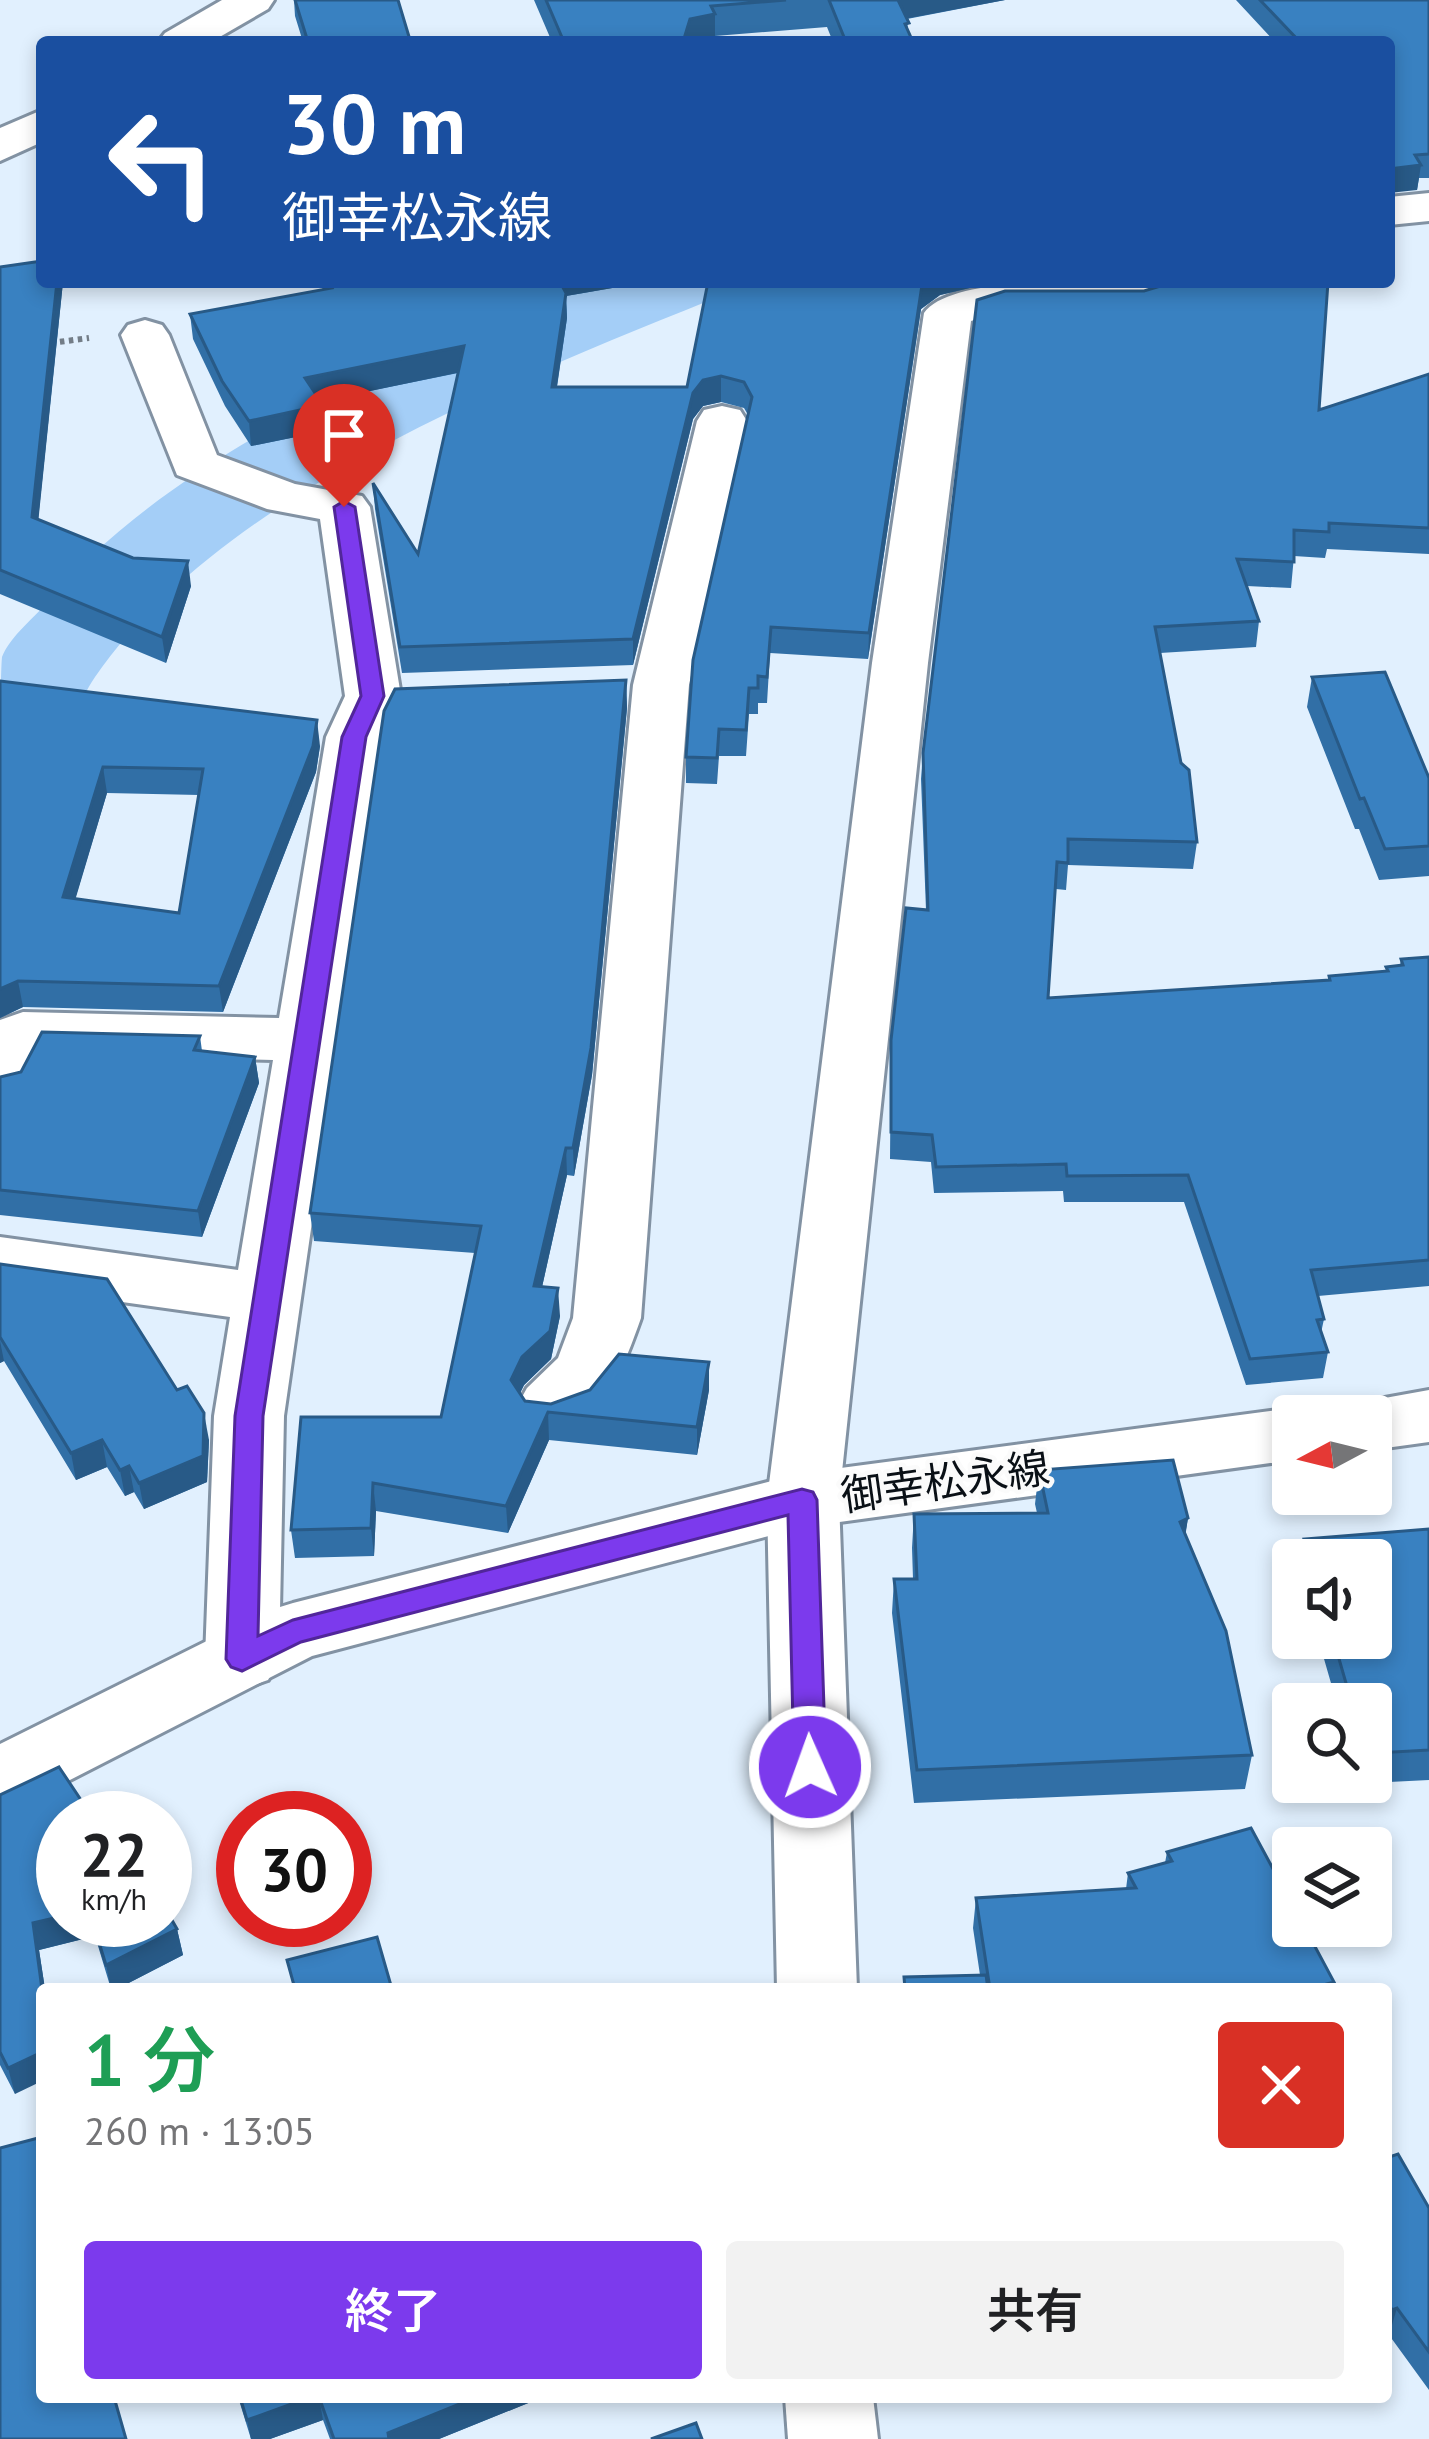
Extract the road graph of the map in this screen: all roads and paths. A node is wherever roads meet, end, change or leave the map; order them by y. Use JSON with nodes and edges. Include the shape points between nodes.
{"nodes":[{"id":1,"x":245,"y":2,"type":"edge"},
{"id":2,"x":190,"y":36,"type":"edge"},
{"id":3,"x":36,"y":126,"type":"edge"},
{"id":4,"x":0,"y":147,"type":"edge"},
{"id":5,"x":1429,"y":208,"type":"edge"},
{"id":6,"x":1395,"y":211,"type":"edge"},
{"id":7,"x":1149,"y":288,"type":"edge"},
{"id":8,"x":145,"y":335,"type":"joint"},
{"id":9,"x":47,"y":344,"type":"edge"},
{"id":10,"x":722,"y":421,"type":"dead end"},
{"id":11,"x":305,"y":1040,"type":"junction"},
{"id":12,"x":0,"y":1081,"type":"edge"},
{"id":13,"x":0,"y":1261,"type":"edge"},
{"id":14,"x":268,"y":1298,"type":"junction"},
{"id":15,"x":553,"y":1406,"type":"edge"},
{"id":16,"x":1429,"y":1416,"type":"edge"},
{"id":17,"x":1392,"y":1421,"type":"edge"},
{"id":18,"x":1272,"y":1437,"type":"edge"},
{"id":19,"x":802,"y":1500,"type":"junction"},
{"id":20,"x":242,"y":1659,"type":"junction"},
{"id":21,"x":0,"y":1780,"type":"edge"},
{"id":22,"x":817,"y":1983,"type":"edge"},
{"id":23,"x":829,"y":2403,"type":"edge"},
{"id":24,"x":832,"y":2439,"type":"edge"}],
"edges":[{"from":1,"to":2,"type":"street"},
{"from":3,"to":4,"type":"street"},
{"from":5,"to":6,"type":"street"},
{"from":7,"to":19,"type":"street","via":[[1142,297],[999,297],[948,313]]},
{"from":8,"to":9,"type":"path"},
{"from":8,"to":11,"type":"street","via":[[195,464],[285,498],[344,507],[395,696],[354,737]]},
{"from":10,"to":15,"type":"street","via":[[639,686],[607,1318],[587,1371]]},
{"from":11,"to":12,"type":"street","via":[[23,1033]]},
{"from":11,"to":14,"type":"street"},
{"from":13,"to":14,"type":"street"},
{"from":14,"to":20,"type":"street","via":[[249,1416]]},
{"from":16,"to":17,"type":"street"},
{"from":18,"to":19,"type":"street","name":"御幸松永線"},
{"from":19,"to":20,"type":"street","name":"御幸松永線","via":[[293,1632]]},
{"from":19,"to":22,"type":"street"},
{"from":20,"to":21,"type":"street","name":"御幸松永線"},
{"from":23,"to":24,"type":"street"}]}
